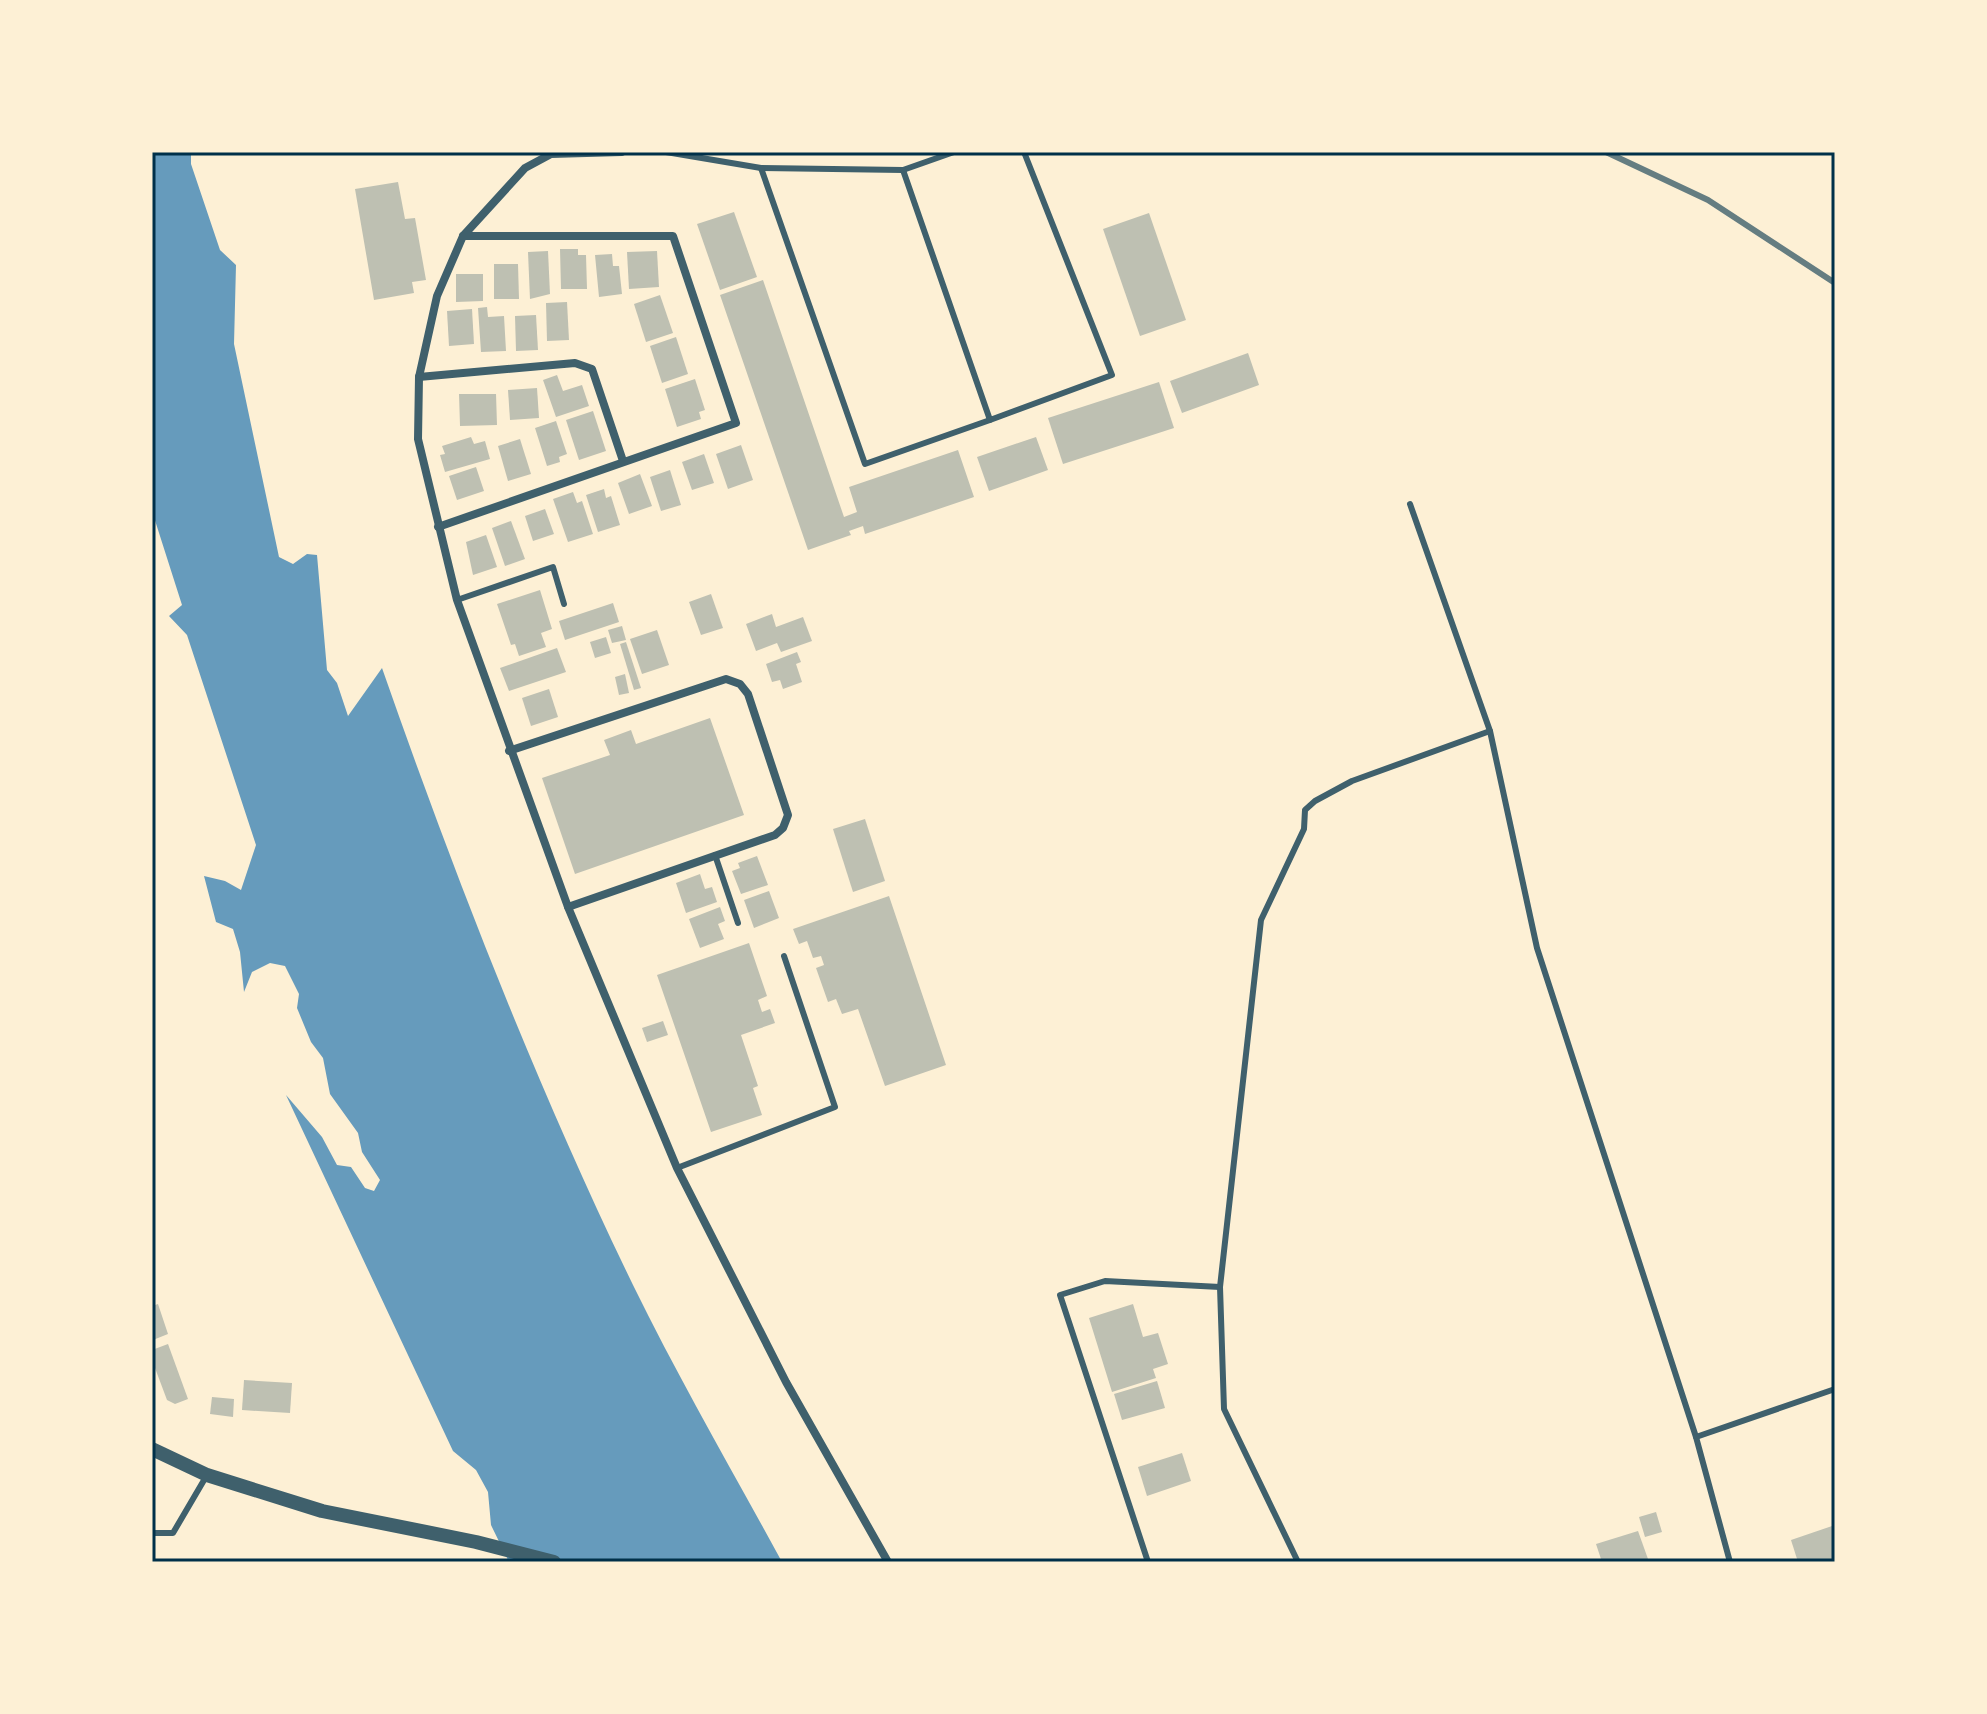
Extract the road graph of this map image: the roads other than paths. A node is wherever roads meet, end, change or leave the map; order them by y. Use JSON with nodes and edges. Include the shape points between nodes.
{"nodes":[{"id":1,"x":622,"y":152,"type":"edge"},
{"id":2,"x":666,"y":152,"type":"edge"},
{"id":3,"x":954,"y":152,"type":"edge"},
{"id":4,"x":1024,"y":152,"type":"edge"},
{"id":5,"x":761,"y":168,"type":"junction"},
{"id":6,"x":903,"y":170,"type":"junction"},
{"id":7,"x":463,"y":236,"type":"junction"},
{"id":8,"x":419,"y":377,"type":"junction"},
{"id":9,"x":990,"y":420,"type":"junction"},
{"id":10,"x":623,"y":461,"type":"junction"},
{"id":11,"x":1410,"y":504,"type":"dead end"},
{"id":12,"x":438,"y":527,"type":"junction"},
{"id":13,"x":457,"y":600,"type":"junction"},
{"id":14,"x":564,"y":604,"type":"dead end"},
{"id":15,"x":1490,"y":731,"type":"junction"},
{"id":16,"x":509,"y":751,"type":"junction"},
{"id":17,"x":715,"y":855,"type":"junction"},
{"id":18,"x":568,"y":907,"type":"junction"},
{"id":19,"x":738,"y":923,"type":"dead end"},
{"id":20,"x":784,"y":956,"type":"dead end"},
{"id":21,"x":677,"y":1168,"type":"junction"},
{"id":22,"x":1220,"y":1287,"type":"junction"},
{"id":23,"x":1835,"y":1389,"type":"edge"},
{"id":24,"x":1696,"y":1437,"type":"junction"},
{"id":25,"x":152,"y":1449,"type":"edge"},
{"id":26,"x":207,"y":1475,"type":"junction"},
{"id":27,"x":152,"y":1533,"type":"edge"},
{"id":28,"x":554,"y":1562,"type":"edge"},
{"id":29,"x":888,"y":1562,"type":"edge"},
{"id":30,"x":1148,"y":1562,"type":"edge"},
{"id":31,"x":1298,"y":1562,"type":"edge"},
{"id":32,"x":1730,"y":1562,"type":"edge"}],
"edges":[{"from":1,"to":7,"type":"street","via":[[551,154],[525,168]]},
{"from":2,"to":5,"type":"lane"},
{"from":3,"to":6,"type":"lane"},
{"from":4,"to":9,"type":"lane","via":[[1112,375]]},
{"from":5,"to":6,"type":"lane"},
{"from":5,"to":9,"type":"lane","via":[[865,464]]},
{"from":6,"to":9,"type":"lane"},
{"from":7,"to":8,"type":"street","via":[[437,296]]},
{"from":7,"to":10,"type":"street","via":[[673,236],[736,423]]},
{"from":8,"to":10,"type":"street","via":[[575,363],[592,369]]},
{"from":8,"to":12,"type":"street","via":[[418,439]]},
{"from":10,"to":12,"type":"street"},
{"from":11,"to":15,"type":"lane"},
{"from":12,"to":13,"type":"street"},
{"from":13,"to":14,"type":"lane","via":[[553,567]]},
{"from":13,"to":16,"type":"street"},
{"from":15,"to":22,"type":"lane","via":[[1352,781],[1305,810],[1304,829],[1261,920]]},
{"from":15,"to":24,"type":"lane","via":[[1537,948]]},
{"from":16,"to":17,"type":"street","via":[[726,679],[740,684],[748,694],[788,815],[775,835]]},
{"from":16,"to":18,"type":"street"},
{"from":17,"to":18,"type":"street"},
{"from":17,"to":19,"type":"lane"},
{"from":18,"to":21,"type":"street"},
{"from":20,"to":21,"type":"lane","via":[[835,1107]]},
{"from":21,"to":29,"type":"street","via":[[786,1382]]},
{"from":22,"to":30,"type":"lane","via":[[1105,1281],[1060,1295]]},
{"from":22,"to":31,"type":"lane","via":[[1224,1409]]},
{"from":23,"to":24,"type":"lane"},
{"from":24,"to":32,"type":"lane"},
{"from":25,"to":26,"type":"street"},
{"from":26,"to":27,"type":"lane","via":[[173,1533]]},
{"from":26,"to":28,"type":"street","via":[[322,1511]]}]}
